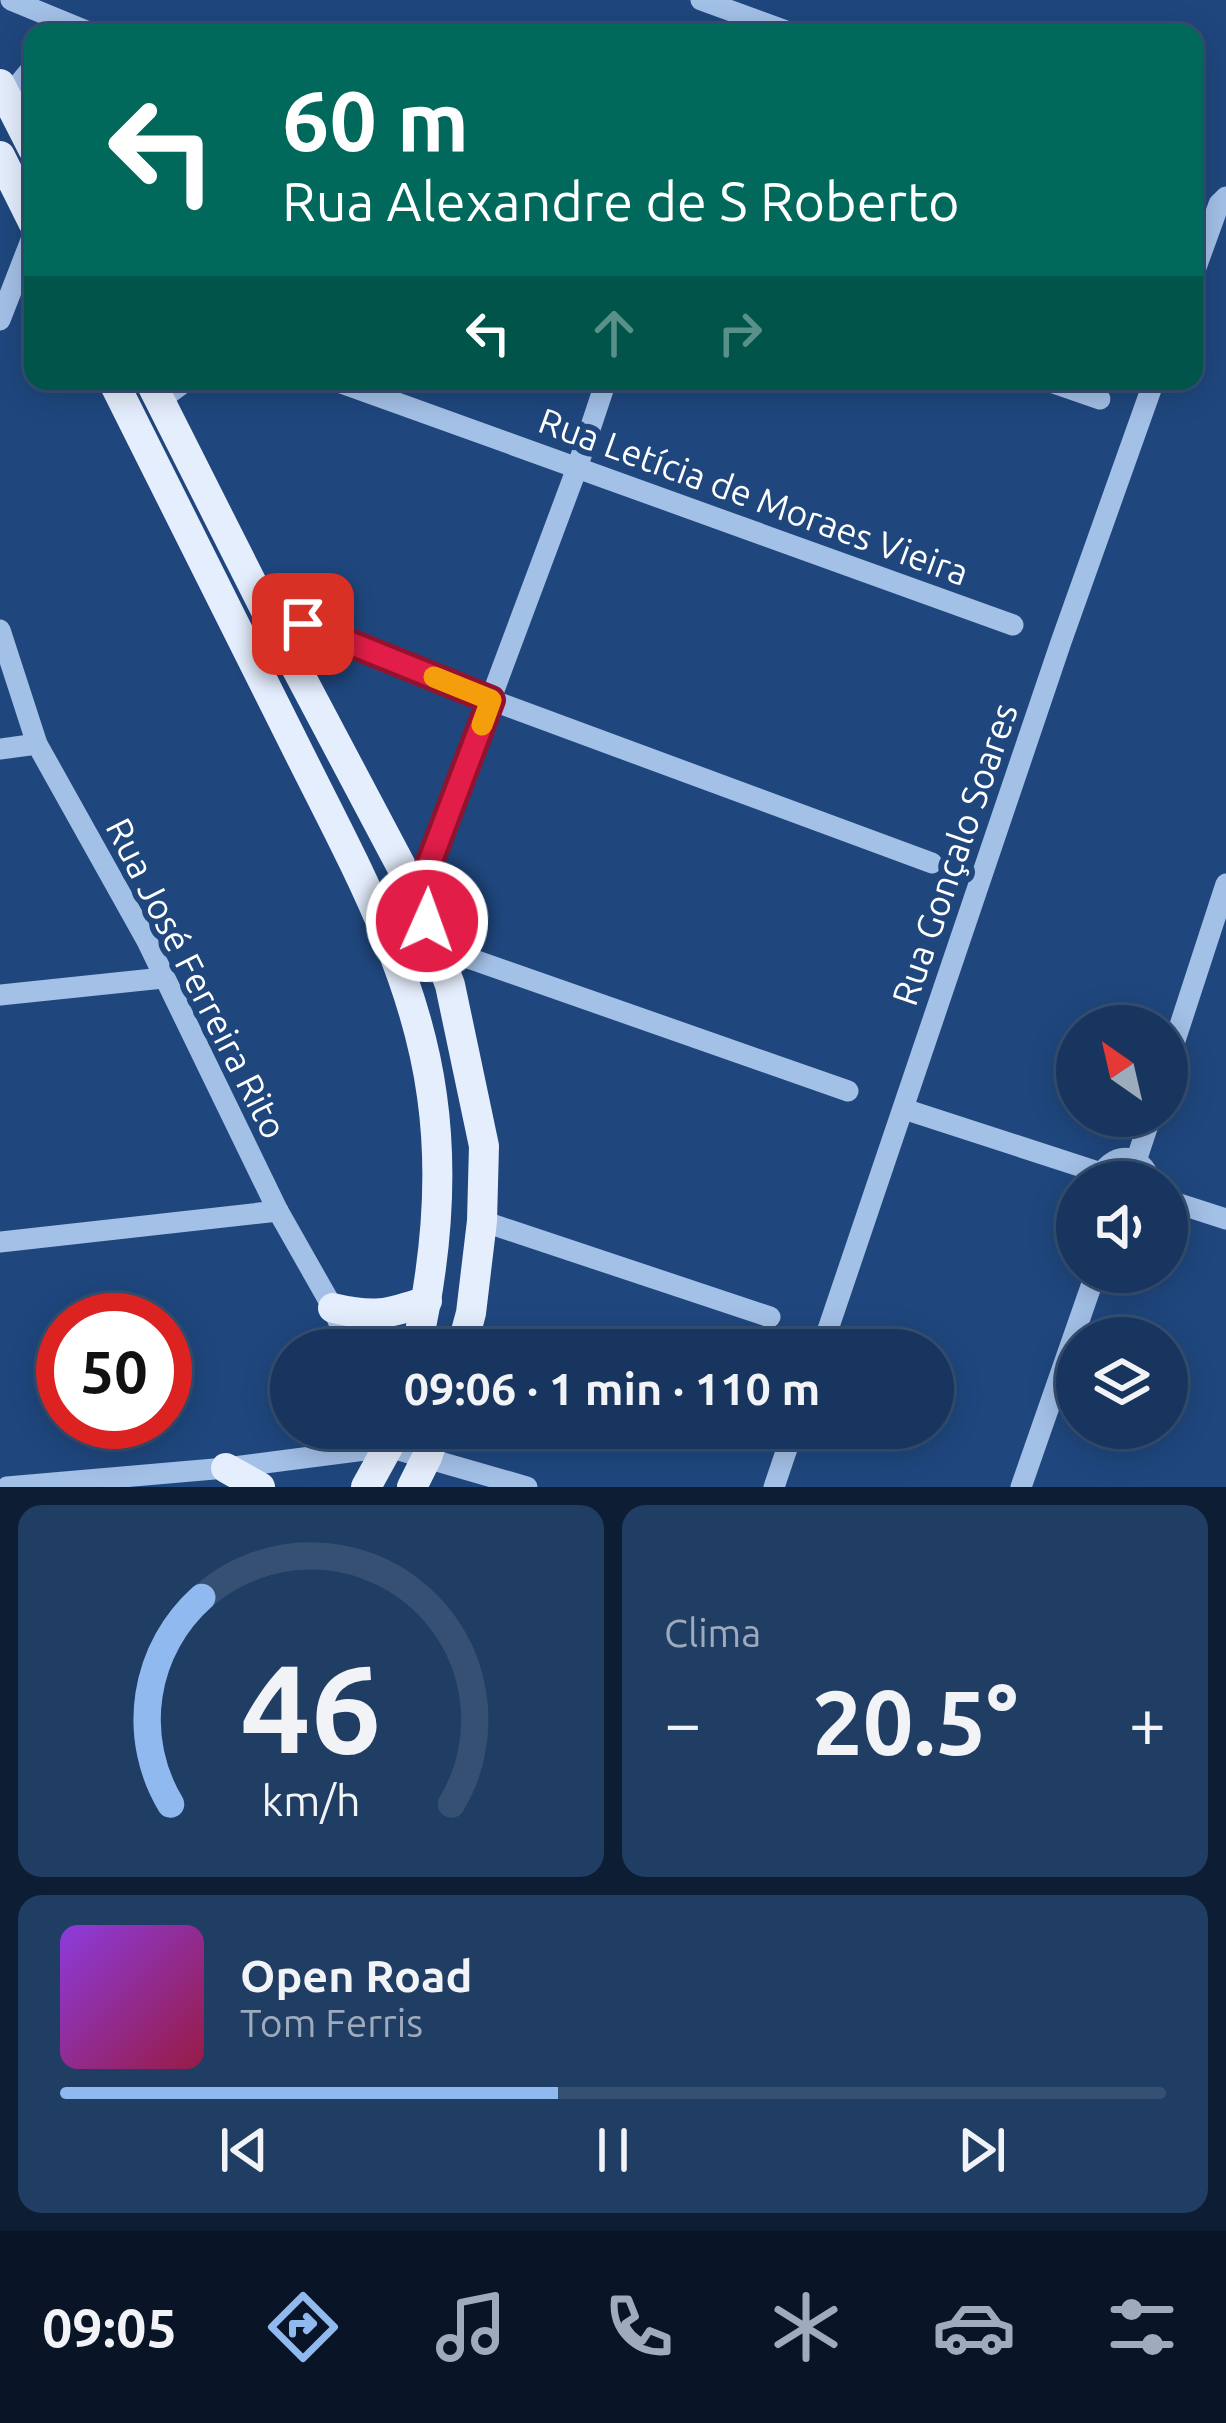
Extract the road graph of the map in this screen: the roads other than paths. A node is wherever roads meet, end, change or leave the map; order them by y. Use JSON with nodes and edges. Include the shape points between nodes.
{"nodes":[{"id":1,"x":11,"y":0,"type":"edge"},
{"id":2,"x":701,"y":0,"type":"edge"},
{"id":3,"x":732,"y":5,"type":"edge"},
{"id":4,"x":66,"y":24,"type":"edge"},
{"id":5,"x":773,"y":24,"type":"edge"},
{"id":6,"x":3,"y":91,"type":"edge"},
{"id":7,"x":24,"y":132,"type":"edge"},
{"id":8,"x":0,"y":156,"type":"edge"},
{"id":9,"x":1226,"y":197,"type":"edge"},
{"id":10,"x":24,"y":204,"type":"edge"},
{"id":11,"x":1203,"y":248,"type":"edge"},
{"id":12,"x":24,"y":259,"type":"edge"},
{"id":13,"x":0,"y":320,"type":"edge"},
{"id":14,"x":118,"y":390,"type":"edge"},
{"id":15,"x":362,"y":390,"type":"edge"},
{"id":16,"x":603,"y":390,"type":"edge"},
{"id":17,"x":1074,"y":390,"type":"edge"},
{"id":18,"x":1151,"y":390,"type":"edge"},
{"id":19,"x":155,"y":391,"type":"edge"},
{"id":20,"x":1100,"y":399,"type":"dead end"},
{"id":21,"x":577,"y":468,"type":"junction"},
{"id":22,"x":265,"y":609,"type":"junction"},
{"id":23,"x":1013,"y":625,"type":"dead end"},
{"id":24,"x":0,"y":630,"type":"edge"},
{"id":25,"x":491,"y":700,"type":"junction"},
{"id":26,"x":38,"y":744,"type":"junction"},
{"id":27,"x":0,"y":749,"type":"edge"},
{"id":28,"x":932,"y":863,"type":"dead end"},
{"id":29,"x":1226,"y":884,"type":"edge"},
{"id":30,"x":417,"y":896,"type":"junction"},
{"id":31,"x":389,"y":944,"type":"junction"},
{"id":32,"x":437,"y":946,"type":"junction"},
{"id":33,"x":164,"y":978,"type":"junction"},
{"id":34,"x":450,"y":985,"type":"junction"},
{"id":35,"x":0,"y":995,"type":"edge"},
{"id":36,"x":412,"y":999,"type":"junction"},
{"id":37,"x":1187,"y":1005,"type":"edge"},
{"id":38,"x":848,"y":1091,"type":"dead end"},
{"id":39,"x":904,"y":1109,"type":"junction"},
{"id":40,"x":1143,"y":1137,"type":"edge"},
{"id":41,"x":1112,"y":1161,"type":"edge"},
{"id":42,"x":1136,"y":1161,"type":"joint"},
{"id":43,"x":1056,"y":1162,"type":"edge"},
{"id":44,"x":1188,"y":1207,"type":"edge"},
{"id":45,"x":278,"y":1211,"type":"junction"},
{"id":46,"x":1226,"y":1219,"type":"edge"},
{"id":47,"x":482,"y":1221,"type":"junction"},
{"id":48,"x":0,"y":1242,"type":"edge"},
{"id":49,"x":1089,"y":1293,"type":"edge"},
{"id":50,"x":427,"y":1301,"type":"junction"},
{"id":51,"x":333,"y":1308,"type":"junction"},
{"id":52,"x":770,"y":1317,"type":"dead end"},
{"id":53,"x":342,"y":1329,"type":"edge"},
{"id":54,"x":421,"y":1329,"type":"edge"},
{"id":55,"x":467,"y":1329,"type":"edge"},
{"id":56,"x":828,"y":1329,"type":"edge"},
{"id":57,"x":317,"y":1449,"type":"edge"},
{"id":58,"x":382,"y":1449,"type":"edge"},
{"id":59,"x":429,"y":1449,"type":"edge"},
{"id":60,"x":445,"y":1449,"type":"edge"},
{"id":61,"x":787,"y":1449,"type":"edge"},
{"id":62,"x":226,"y":1468,"type":"junction"},
{"id":63,"x":7,"y":1487,"type":"edge"},
{"id":64,"x":260,"y":1487,"type":"edge"},
{"id":65,"x":366,"y":1487,"type":"edge"},
{"id":66,"x":412,"y":1487,"type":"edge"},
{"id":67,"x":527,"y":1487,"type":"edge"},
{"id":68,"x":774,"y":1487,"type":"edge"},
{"id":69,"x":1021,"y":1487,"type":"edge"}],
"edges":[{"from":1,"to":4,"type":"street"},
{"from":2,"to":3,"type":"street"},
{"from":3,"to":5,"type":"street"},
{"from":6,"to":7,"type":"main road"},
{"from":8,"to":10,"type":"main road"},
{"from":9,"to":11,"type":"street"},
{"from":12,"to":13,"type":"street"},
{"from":14,"to":31,"type":"main road"},
{"from":15,"to":21,"type":"street","name":"Rua Letícia de Moraes Vieira"},
{"from":16,"to":21,"type":"street"},
{"from":17,"to":20,"type":"street"},
{"from":18,"to":39,"type":"street","name":"Rua Gonçalo Soares"},
{"from":19,"to":22,"type":"main road"},
{"from":21,"to":23,"type":"street","name":"Rua Letícia de Moraes Vieira"},
{"from":21,"to":25,"type":"street"},
{"from":22,"to":25,"type":"street"},
{"from":22,"to":30,"type":"main road"},
{"from":24,"to":26,"type":"street","name":"Rua José Ferreira Rito"},
{"from":25,"to":28,"type":"street"},
{"from":25,"to":30,"type":"street"},
{"from":26,"to":27,"type":"street"},
{"from":26,"to":33,"type":"street","name":"Rua José Ferreira Rito"},
{"from":29,"to":37,"type":"street"},
{"from":30,"to":31,"type":"street"},
{"from":30,"to":32,"type":"main road"},
{"from":31,"to":36,"type":"main road"},
{"from":32,"to":34,"type":"main road"},
{"from":32,"to":38,"type":"street"},
{"from":33,"to":35,"type":"street"},
{"from":33,"to":45,"type":"street","name":"Rua José Ferreira Rito"},
{"from":34,"to":36,"type":"main road"},
{"from":34,"to":47,"type":"main road","via":[[484,1146]]},
{"from":36,"to":50,"type":"main road","via":[[439,1182]]},
{"from":39,"to":43,"type":"street"},
{"from":39,"to":56,"type":"street","name":"Rua Gonçalo Soares"},
{"from":40,"to":42,"type":"street"},
{"from":41,"to":42,"type":"street"},
{"from":44,"to":46,"type":"street"},
{"from":45,"to":48,"type":"street"},
{"from":45,"to":51,"type":"street","name":"Rua José Ferreira Rito"},
{"from":47,"to":52,"type":"street"},
{"from":47,"to":55,"type":"main road"},
{"from":49,"to":69,"type":"street"},
{"from":50,"to":51,"type":"main road","via":[[377,1315]]},
{"from":50,"to":54,"type":"main road"},
{"from":51,"to":53,"type":"street","name":"Rua José Ferreira Rito"},
{"from":57,"to":62,"type":"street"},
{"from":58,"to":65,"type":"main road"},
{"from":59,"to":66,"type":"main road"},
{"from":60,"to":67,"type":"street"},
{"from":61,"to":68,"type":"street"},
{"from":62,"to":63,"type":"street"},
{"from":62,"to":64,"type":"main road"}]}
